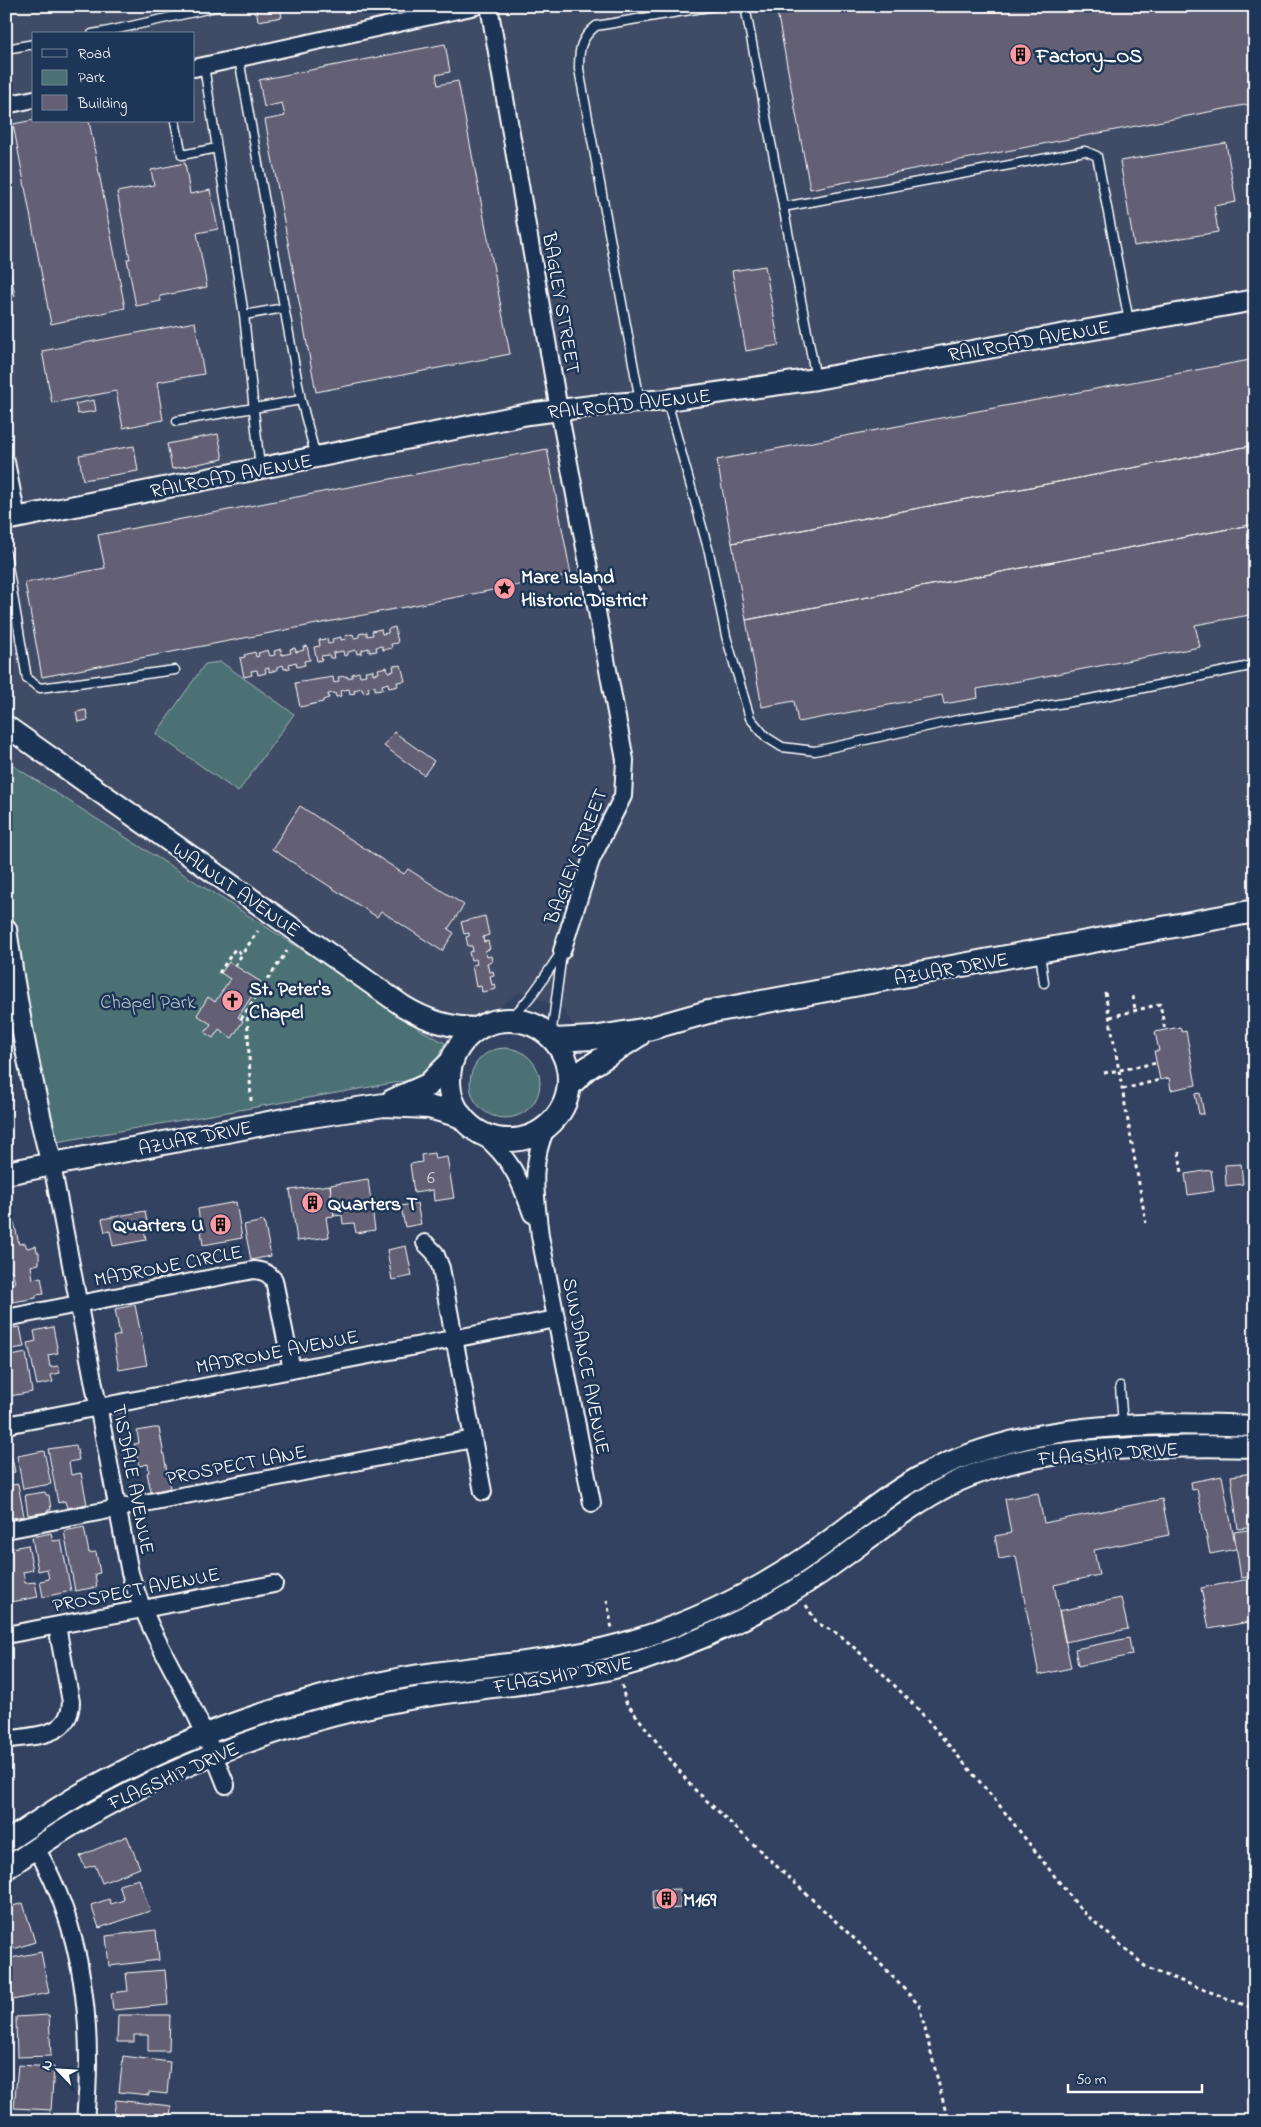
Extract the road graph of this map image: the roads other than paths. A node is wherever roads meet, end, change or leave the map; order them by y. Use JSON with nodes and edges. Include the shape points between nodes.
{"nodes":[{"id":1,"x":221,"y":6,"type":"edge"},
{"id":2,"x":476,"y":6,"type":"edge"},
{"id":3,"x":489,"y":6,"type":"edge"},
{"id":4,"x":714,"y":6,"type":"edge"},
{"id":5,"x":745,"y":6,"type":"edge"},
{"id":6,"x":109,"y":32,"type":"edge"},
{"id":7,"x":32,"y":44,"type":"edge"},
{"id":8,"x":6,"y":49,"type":"edge"},
{"id":9,"x":239,"y":59,"type":"junction"},
{"id":10,"x":199,"y":67,"type":"edge"},
{"id":11,"x":32,"y":99,"type":"edge"},
{"id":12,"x":6,"y":104,"type":"edge"},
{"id":13,"x":175,"y":122,"type":"edge"},
{"id":14,"x":217,"y":148,"type":"junction"},
{"id":15,"x":783,"y":207,"type":"junction"},
{"id":16,"x":1255,"y":300,"type":"edge"},
{"id":17,"x":284,"y":308,"type":"junction"},
{"id":18,"x":244,"y":315,"type":"junction"},
{"id":19,"x":1129,"y":322,"type":"junction"},
{"id":20,"x":816,"y":379,"type":"junction"},
{"id":21,"x":301,"y":400,"type":"junction"},
{"id":22,"x":667,"y":400,"type":"junction"},
{"id":23,"x":640,"y":403,"type":"junction"},
{"id":24,"x":252,"y":408,"type":"junction"},
{"id":25,"x":559,"y":410,"type":"junction"},
{"id":26,"x":177,"y":421,"type":"dead end"},
{"id":27,"x":316,"y":458,"type":"junction"},
{"id":28,"x":6,"y":462,"type":"edge"},
{"id":29,"x":260,"y":470,"type":"junction"},
{"id":30,"x":12,"y":519,"type":"edge"},
{"id":31,"x":6,"y":554,"type":"edge"},
{"id":32,"x":1255,"y":665,"type":"edge"},
{"id":33,"x":175,"y":670,"type":"dead end"},
{"id":34,"x":6,"y":726,"type":"edge"},
{"id":35,"x":1255,"y":911,"type":"edge"},
{"id":36,"x":6,"y":929,"type":"edge"},
{"id":37,"x":562,"y":951,"type":"junction"},
{"id":38,"x":1040,"y":951,"type":"junction"},
{"id":39,"x":1044,"y":983,"type":"dead end"},
{"id":40,"x":12,"y":1009,"type":"edge"},
{"id":41,"x":507,"y":1020,"type":"junction"},
{"id":42,"x":478,"y":1028,"type":"junction"},
{"id":43,"x":648,"y":1030,"type":"junction"},
{"id":44,"x":553,"y":1039,"type":"junction"},
{"id":45,"x":452,"y":1062,"type":"junction"},
{"id":46,"x":569,"y":1086,"type":"junction"},
{"id":47,"x":384,"y":1104,"type":"junction"},
{"id":48,"x":460,"y":1116,"type":"junction"},
{"id":49,"x":547,"y":1128,"type":"junction"},
{"id":50,"x":482,"y":1135,"type":"junction"},
{"id":51,"x":52,"y":1165,"type":"junction"},
{"id":52,"x":6,"y":1173,"type":"edge"},
{"id":53,"x":540,"y":1236,"type":"junction"},
{"id":54,"x":425,"y":1243,"type":"dead end"},
{"id":55,"x":79,"y":1304,"type":"junction"},
{"id":56,"x":6,"y":1318,"type":"edge"},
{"id":57,"x":556,"y":1319,"type":"junction"},
{"id":58,"x":454,"y":1338,"type":"junction"},
{"id":59,"x":292,"y":1370,"type":"junction"},
{"id":60,"x":1120,"y":1386,"type":"dead end"},
{"id":61,"x":98,"y":1407,"type":"junction"},
{"id":62,"x":6,"y":1425,"type":"edge"},
{"id":63,"x":1255,"y":1426,"type":"edge"},
{"id":64,"x":1123,"y":1427,"type":"junction"},
{"id":65,"x":473,"y":1440,"type":"junction"},
{"id":66,"x":1255,"y":1447,"type":"edge"},
{"id":67,"x":483,"y":1492,"type":"dead end"},
{"id":68,"x":592,"y":1503,"type":"dead end"},
{"id":69,"x":118,"y":1508,"type":"junction"},
{"id":70,"x":6,"y":1530,"type":"edge"},
{"id":71,"x":274,"y":1584,"type":"dead end"},
{"id":72,"x":142,"y":1609,"type":"junction"},
{"id":73,"x":57,"y":1626,"type":"junction"},
{"id":74,"x":6,"y":1635,"type":"edge"},
{"id":75,"x":204,"y":1734,"type":"junction"},
{"id":76,"x":6,"y":1740,"type":"edge"},
{"id":77,"x":213,"y":1754,"type":"junction"},
{"id":78,"x":226,"y":1785,"type":"dead end"},
{"id":79,"x":6,"y":1842,"type":"edge"},
{"id":80,"x":36,"y":1848,"type":"junction"},
{"id":81,"x":6,"y":1869,"type":"edge"},
{"id":82,"x":85,"y":2121,"type":"edge"}],
"edges":[{"from":1,"to":6,"type":"lane"},
{"from":2,"to":9,"type":"street"},
{"from":3,"to":25,"type":"street","name":"BAGLEY STREET"},
{"from":4,"to":23,"type":"lane","via":[[596,26],[588,32],[579,49],[579,68]]},
{"from":5,"to":15,"type":"lane"},
{"from":7,"to":8,"type":"lane"},
{"from":9,"to":10,"type":"street"},
{"from":9,"to":17,"type":"lane"},
{"from":10,"to":14,"type":"lane"},
{"from":11,"to":12,"type":"street"},
{"from":13,"to":14,"type":"lane","via":[[182,155]]},
{"from":14,"to":18,"type":"lane"},
{"from":15,"to":19,"type":"lane","via":[[1085,151],[1097,156]]},
{"from":15,"to":20,"type":"lane"},
{"from":16,"to":19,"type":"street","name":"RAILROAD AVENUE"},
{"from":17,"to":18,"type":"lane"},
{"from":17,"to":21,"type":"lane"},
{"from":18,"to":24,"type":"lane"},
{"from":19,"to":20,"type":"street","name":"RAILROAD AVENUE"},
{"from":20,"to":22,"type":"street","name":"RAILROAD AVENUE"},
{"from":21,"to":24,"type":"lane"},
{"from":21,"to":27,"type":"lane"},
{"from":22,"to":23,"type":"street","name":"RAILROAD AVENUE"},
{"from":22,"to":32,"type":"lane","via":[[709,552],[726,636],[750,718],[766,737],[782,747],[815,750],[962,719],[1090,699]]},
{"from":23,"to":25,"type":"street","name":"RAILROAD AVENUE"},
{"from":24,"to":26,"type":"lane"},
{"from":24,"to":29,"type":"lane"},
{"from":25,"to":27,"type":"street","name":"RAILROAD AVENUE"},
{"from":25,"to":37,"type":"street","name":"BAGLEY STREET","via":[[625,760],[623,796],[592,860]]},
{"from":27,"to":29,"type":"street","name":"RAILROAD AVENUE"},
{"from":28,"to":30,"type":"street"},
{"from":29,"to":30,"type":"street","name":"RAILROAD AVENUE"},
{"from":31,"to":33,"type":"lane","via":[[27,679],[34,685],[40,688]]},
{"from":34,"to":42,"type":"street","name":"WALNUT AVENUE","via":[[402,1006],[447,1026]]},
{"from":35,"to":38,"type":"main road","name":"AZUAR DRIVE"},
{"from":36,"to":40,"type":"street"},
{"from":37,"to":41,"type":"lane","name":"BAGLEY STREET","via":[[529,1000]]},
{"from":37,"to":44,"type":"lane","name":"BAGLEY STREET"},
{"from":38,"to":39,"type":"lane"},
{"from":38,"to":43,"type":"main road","name":"AZUAR DRIVE","via":[[708,1012]]},
{"from":40,"to":51,"type":"street"},
{"from":41,"to":42,"type":"main road"},
{"from":41,"to":44,"type":"main road","via":[[534,1025]]},
{"from":42,"to":45,"type":"main road","via":[[466,1037]]},
{"from":43,"to":44,"type":"main road","name":"AZUAR DRIVE","via":[[593,1038]]},
{"from":43,"to":46,"type":"main road","name":"AZUAR DRIVE","via":[[601,1058]]},
{"from":44,"to":46,"type":"main road","via":[[563,1054]]},
{"from":45,"to":47,"type":"main road","name":"AZUAR DRIVE","via":[[428,1084]]},
{"from":45,"to":48,"type":"main road","via":[[449,1090]]},
{"from":46,"to":49,"type":"main road","via":[[562,1109]]},
{"from":47,"to":48,"type":"main road","name":"AZUAR DRIVE","via":[[428,1106]]},
{"from":47,"to":51,"type":"main road","name":"AZUAR DRIVE"},
{"from":48,"to":50,"type":"main road"},
{"from":49,"to":50,"type":"main road","via":[[520,1140],[505,1141]]},
{"from":49,"to":53,"type":"street","name":"SUNDANCE AVENUE","via":[[539,1142],[536,1157]]},
{"from":50,"to":53,"type":"street","name":"SUNDANCE AVENUE","via":[[502,1152],[519,1178]]},
{"from":51,"to":52,"type":"main road","name":"AZUAR DRIVE"},
{"from":51,"to":55,"type":"street","name":"TISDALE AVENUE"},
{"from":53,"to":57,"type":"street","name":"SUNDANCE AVENUE"},
{"from":54,"to":58,"type":"street","via":[[435,1253],[441,1268]]},
{"from":55,"to":56,"type":"street","name":"MADRONE CIRCLE"},
{"from":55,"to":59,"type":"street","name":"MADRONE CIRCLE","via":[[262,1271],[274,1280]]},
{"from":55,"to":61,"type":"street","name":"TISDALE AVENUE"},
{"from":57,"to":58,"type":"street","name":"MADRONE AVENUE"},
{"from":57,"to":68,"type":"street","name":"SUNDANCE AVENUE"},
{"from":58,"to":59,"type":"street","name":"MADRONE AVENUE"},
{"from":58,"to":65,"type":"street"},
{"from":59,"to":61,"type":"street","name":"MADRONE AVENUE"},
{"from":60,"to":64,"type":"lane"},
{"from":61,"to":62,"type":"street","name":"MADRONE AVENUE"},
{"from":61,"to":69,"type":"street","name":"TISDALE AVENUE"},
{"from":63,"to":64,"type":"street","name":"FLAGSHIP DRIVE"},
{"from":64,"to":75,"type":"street","name":"FLAGSHIP DRIVE","via":[[1072,1430],[1022,1438],[949,1462],[900,1488],[810,1555],[755,1589],[702,1615],[636,1640],[547,1660],[428,1674],[366,1686],[288,1706]]},
{"from":65,"to":67,"type":"street"},
{"from":65,"to":69,"type":"street","name":"PROSPECT LANE"},
{"from":66,"to":77,"type":"street","name":"FLAGSHIP DRIVE","via":[[1099,1450],[1050,1455],[1002,1465],[934,1493],[797,1589],[738,1622],[679,1647],[626,1665],[574,1677],[431,1695],[353,1710]]},
{"from":69,"to":70,"type":"street","name":"PROSPECT LANE"},
{"from":69,"to":72,"type":"street","name":"TISDALE AVENUE","via":[[130,1573]]},
{"from":71,"to":72,"type":"street","name":"PROSPECT AVENUE"},
{"from":72,"to":73,"type":"street","name":"PROSPECT AVENUE"},
{"from":72,"to":75,"type":"street","name":"TISDALE AVENUE"},
{"from":73,"to":74,"type":"street","name":"PROSPECT AVENUE"},
{"from":73,"to":76,"type":"street","via":[[71,1702],[66,1723],[58,1730]]},
{"from":75,"to":77,"type":"street","name":"TISDALE AVENUE"},
{"from":75,"to":79,"type":"street","name":"FLAGSHIP DRIVE","via":[[88,1790]]},
{"from":77,"to":78,"type":"street","name":"TISDALE AVENUE"},
{"from":77,"to":80,"type":"street","name":"FLAGSHIP DRIVE","via":[[106,1805]]},
{"from":80,"to":81,"type":"street","name":"FLAGSHIP DRIVE"},
{"from":80,"to":82,"type":"street","via":[[61,1900],[79,1964],[88,2035]]}]}
